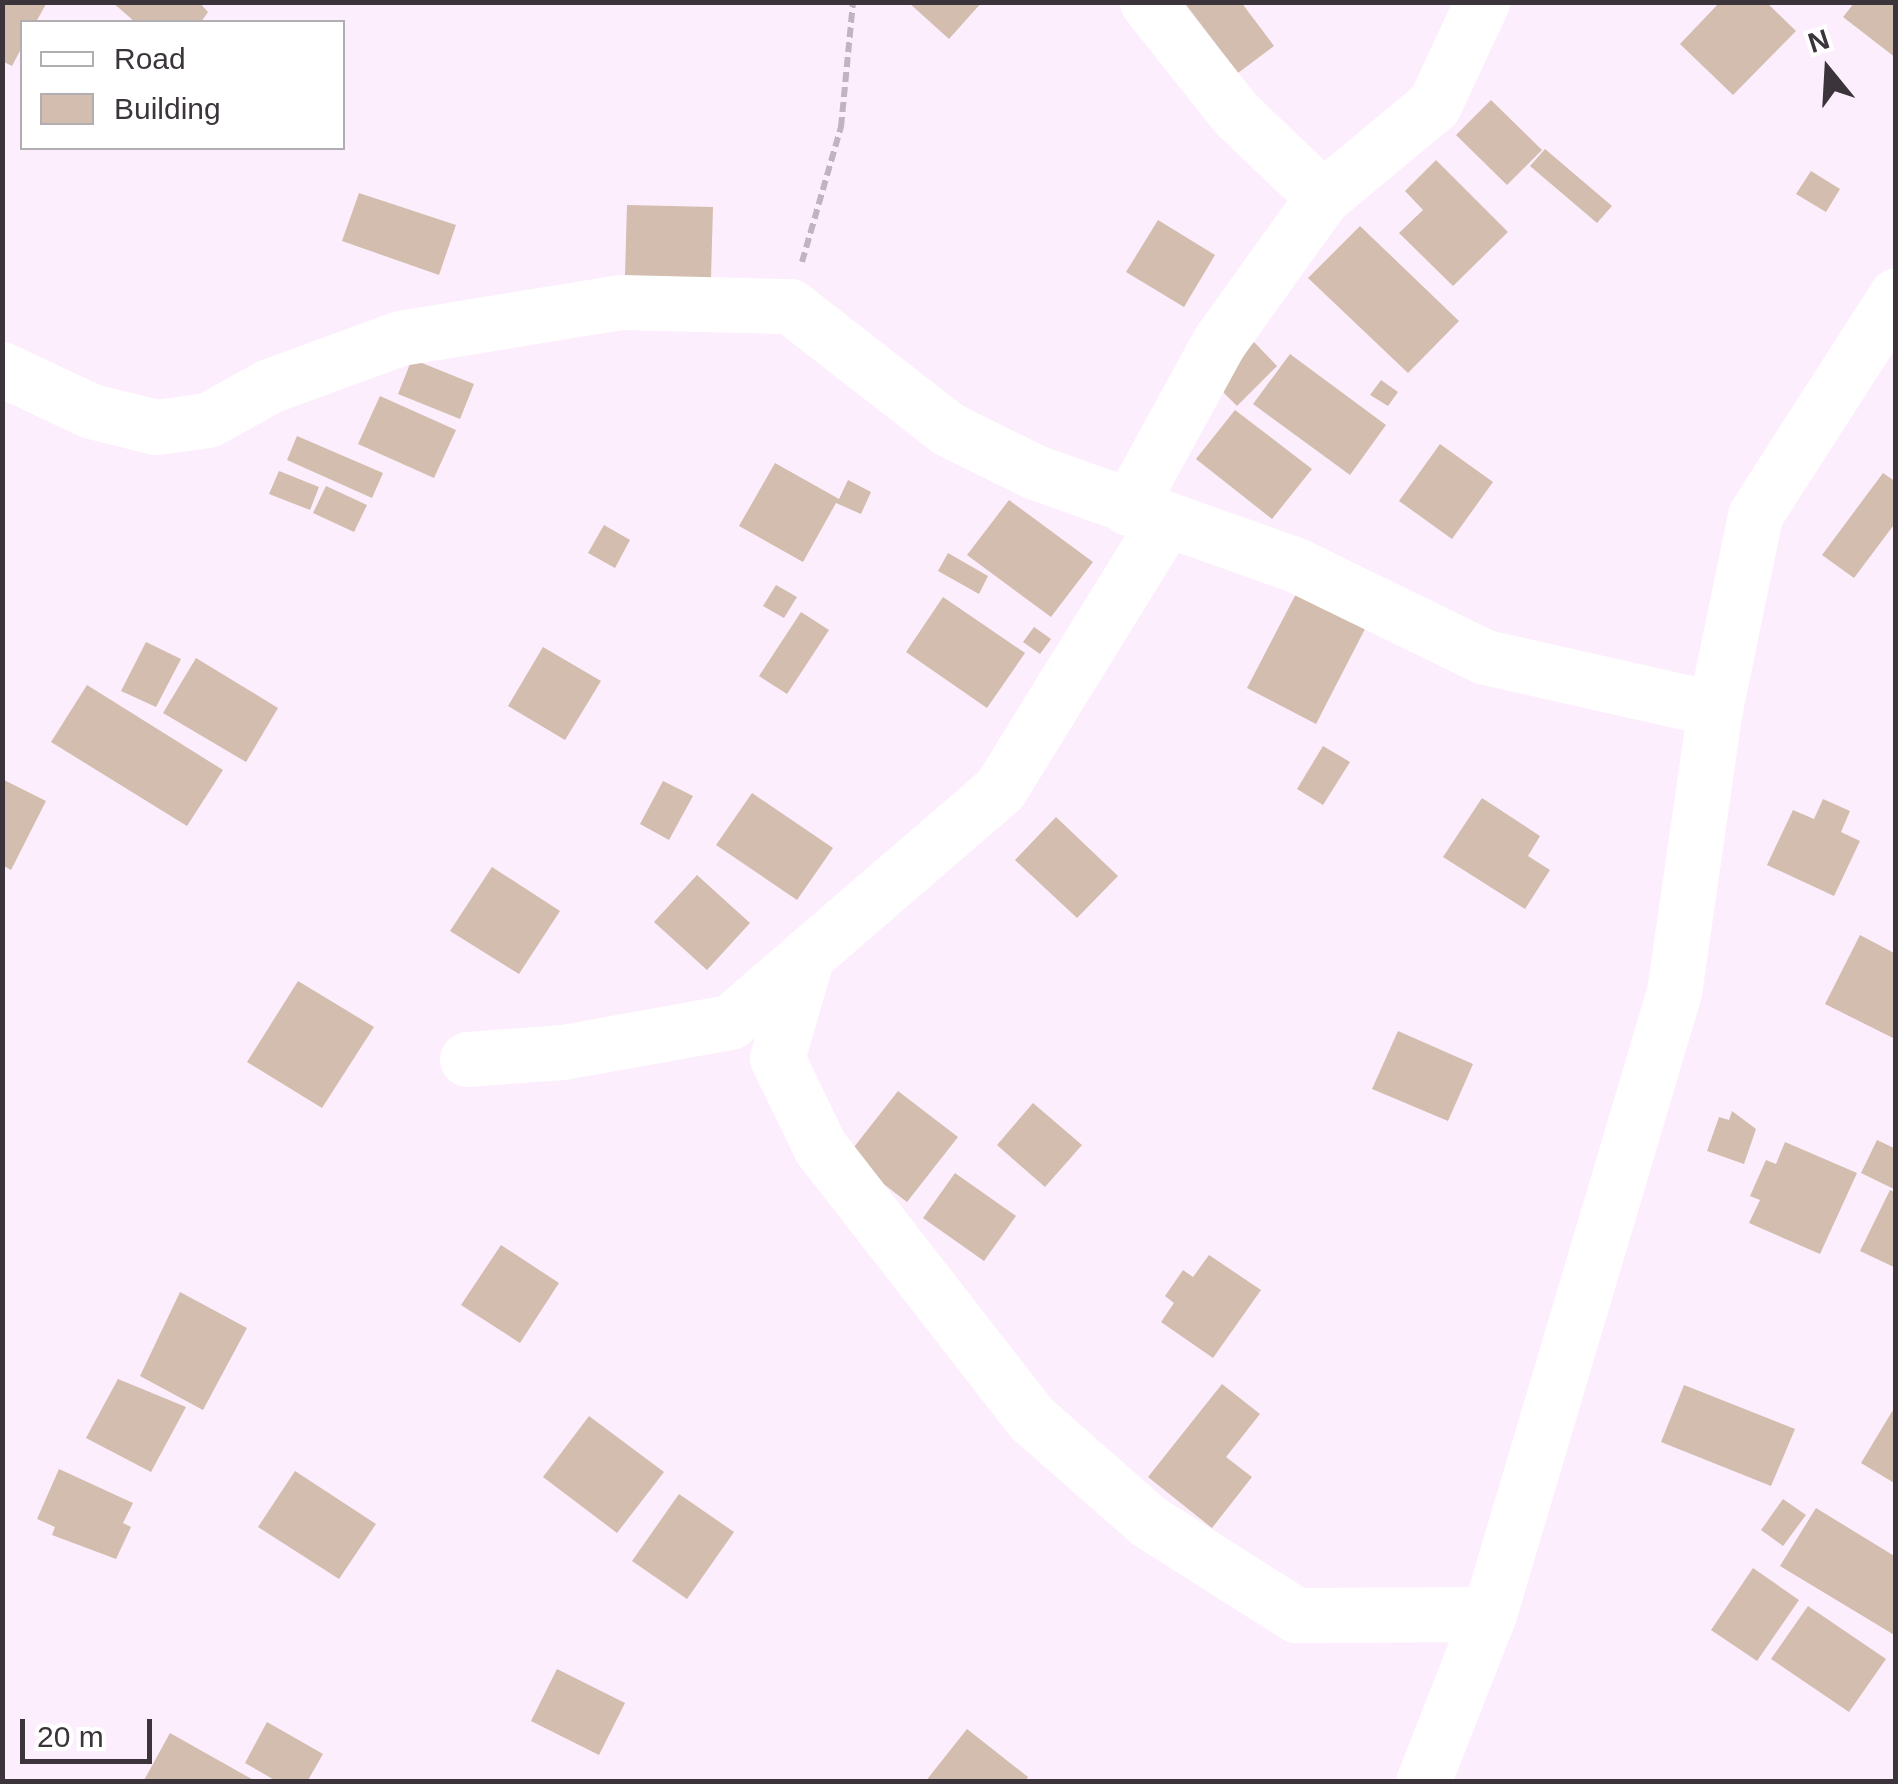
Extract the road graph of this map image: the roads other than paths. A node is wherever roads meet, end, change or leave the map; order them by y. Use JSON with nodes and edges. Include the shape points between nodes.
{"nodes":[{"id":1,"x":1147,"y":2,"type":"edge"},
{"id":2,"x":1482,"y":2,"type":"edge"},
{"id":3,"x":1323,"y":197,"type":"junction"},
{"id":4,"x":1896,"y":295,"type":"edge"},
{"id":5,"x":2,"y":369,"type":"edge"},
{"id":6,"x":1147,"y":515,"type":"junction"},
{"id":7,"x":1715,"y":709,"type":"junction"},
{"id":8,"x":806,"y":960,"type":"junction"},
{"id":9,"x":467,"y":1059,"type":"dead end"},
{"id":10,"x":1489,"y":1614,"type":"junction"},
{"id":11,"x":1422,"y":1782,"type":"edge"}],
"edges":[{"from":1,"to":3,"type":"street","via":[[1235,113]]},
{"from":2,"to":3,"type":"street","via":[[1434,105]]},
{"from":3,"to":6,"type":"street","via":[[1220,342]]},
{"from":4,"to":7,"type":"street","via":[[1754,515]]},
{"from":5,"to":6,"type":"street","via":[[91,411],[156,427],[208,420],[269,386],[400,338],[621,302],[790,306],[948,429]]},
{"from":6,"to":7,"type":"street","via":[[1296,565],[1484,658]]},
{"from":6,"to":8,"type":"street","via":[[1000,789]]},
{"from":7,"to":10,"type":"street","via":[[1674,992]]},
{"from":8,"to":9,"type":"street","via":[[730,1022],[563,1052]]},
{"from":8,"to":10,"type":"street","via":[[777,1058],[812,1130],[1032,1419],[1148,1521],[1296,1615]]},
{"from":10,"to":11,"type":"street"}]}
